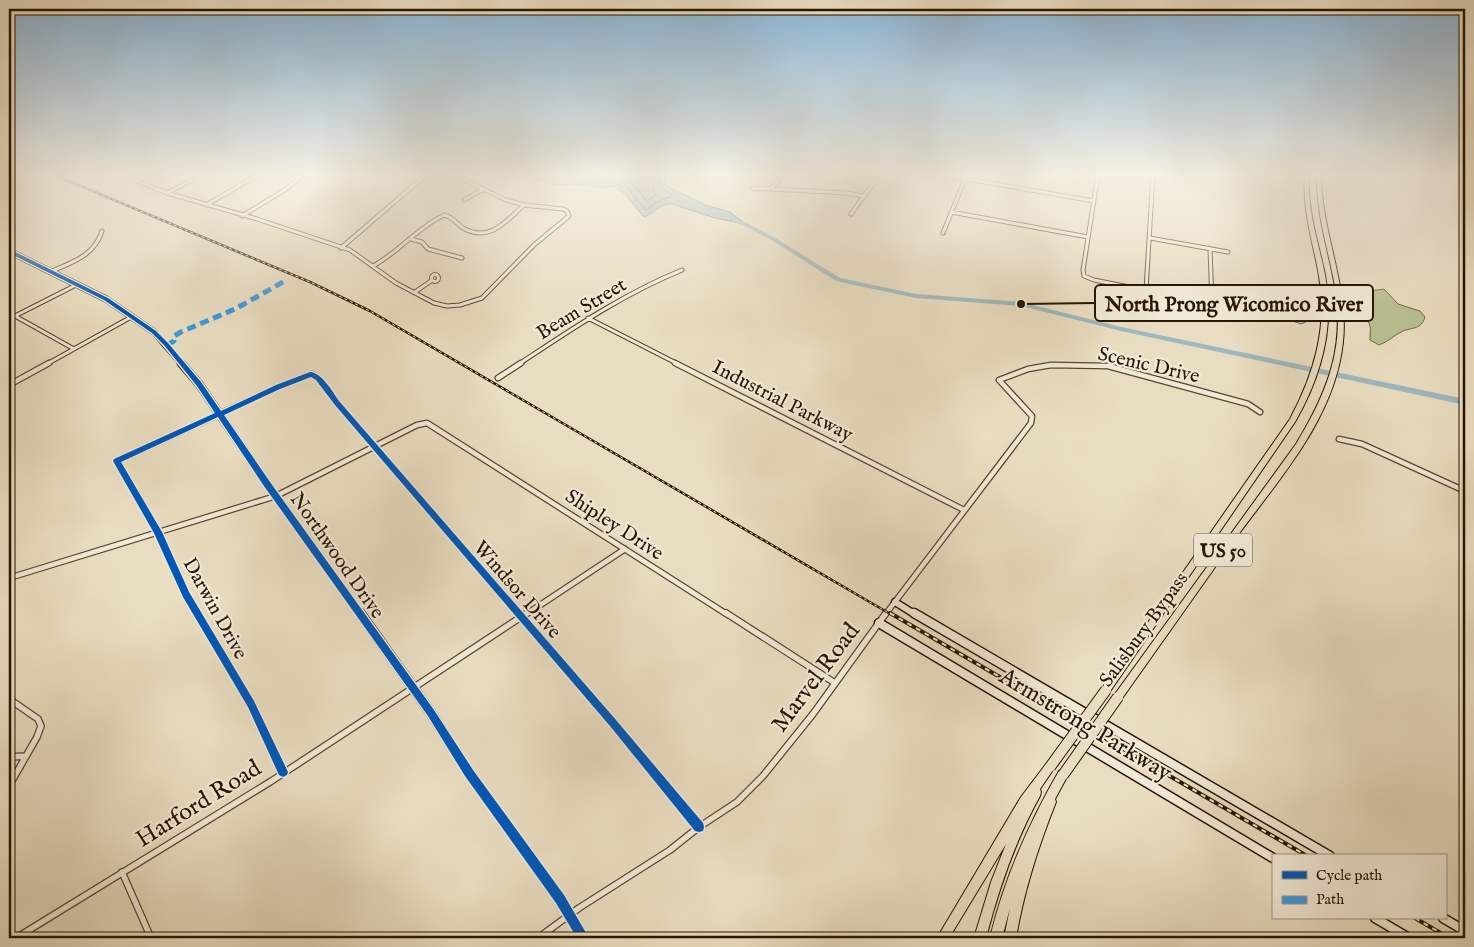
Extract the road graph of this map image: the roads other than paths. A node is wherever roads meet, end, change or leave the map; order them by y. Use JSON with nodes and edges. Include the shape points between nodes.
{"nodes":[{"id":1,"x":249,"y":218,"type":"edge"},
{"id":2,"x":376,"y":218,"type":"edge"},
{"id":3,"x":438,"y":218,"type":"edge"},
{"id":4,"x":453,"y":218,"type":"edge"},
{"id":5,"x":510,"y":218,"type":"edge"},
{"id":6,"x":567,"y":218,"type":"edge"},
{"id":7,"x":949,"y":218,"type":"edge"},
{"id":8,"x":985,"y":218,"type":"edge"},
{"id":9,"x":1091,"y":218,"type":"edge"},
{"id":10,"x":1151,"y":218,"type":"edge"},
{"id":11,"x":1308,"y":218,"type":"edge"},
{"id":12,"x":1322,"y":218,"type":"edge"},
{"id":13,"x":102,"y":231,"type":"dead end"},
{"id":14,"x":943,"y":233,"type":"dead end"},
{"id":15,"x":1088,"y":237,"type":"junction"},
{"id":16,"x":1150,"y":238,"type":"junction"},
{"id":17,"x":411,"y":239,"type":"junction"},
{"id":18,"x":341,"y":248,"type":"junction"},
{"id":19,"x":1210,"y":249,"type":"junction"},
{"id":20,"x":9,"y":251,"type":"edge"},
{"id":21,"x":1228,"y":252,"type":"dead end"},
{"id":22,"x":462,"y":258,"type":"dead end"},
{"id":23,"x":373,"y":266,"type":"junction"},
{"id":24,"x":682,"y":270,"type":"dead end"},
{"id":25,"x":52,"y":271,"type":"junction"},
{"id":26,"x":431,"y":281,"type":"dead end"},
{"id":27,"x":78,"y":284,"type":"junction"},
{"id":28,"x":1146,"y":290,"type":"junction"},
{"id":29,"x":415,"y":292,"type":"junction"},
{"id":30,"x":1212,"y":303,"type":"junction"},
{"id":31,"x":1230,"y":307,"type":"dead end"},
{"id":32,"x":15,"y":316,"type":"junction"},
{"id":33,"x":133,"y":316,"type":"junction"},
{"id":34,"x":588,"y":318,"type":"junction"},
{"id":35,"x":9,"y":319,"type":"edge"},
{"id":36,"x":74,"y":349,"type":"junction"},
{"id":37,"x":498,"y":378,"type":"dead end"},
{"id":38,"x":999,"y":380,"type":"joint"},
{"id":39,"x":9,"y":385,"type":"edge"},
{"id":40,"x":1260,"y":412,"type":"dead end"},
{"id":41,"x":219,"y":414,"type":"junction"},
{"id":42,"x":1339,"y":439,"type":"dead end"},
{"id":43,"x":374,"y":446,"type":"junction"},
{"id":44,"x":1465,"y":491,"type":"edge"},
{"id":45,"x":276,"y":496,"type":"junction"},
{"id":46,"x":964,"y":510,"type":"junction"},
{"id":47,"x":158,"y":532,"type":"junction"},
{"id":48,"x":625,"y":549,"type":"junction"},
{"id":49,"x":9,"y":578,"type":"edge"},
{"id":50,"x":895,"y":602,"type":"junction"},
{"id":51,"x":522,"y":618,"type":"junction"},
{"id":52,"x":879,"y":624,"type":"junction"},
{"id":53,"x":835,"y":683,"type":"junction"},
{"id":54,"x":413,"y":689,"type":"junction"},
{"id":55,"x":9,"y":698,"type":"edge"},
{"id":56,"x":26,"y":756,"type":"junction"},
{"id":57,"x":9,"y":757,"type":"edge"},
{"id":58,"x":1050,"y":767,"type":"junction"},
{"id":59,"x":283,"y":772,"type":"junction"},
{"id":60,"x":1063,"y":775,"type":"junction"},
{"id":61,"x":9,"y":786,"type":"edge"},
{"id":62,"x":699,"y":827,"type":"junction"},
{"id":63,"x":1327,"y":854,"type":"edge"},
{"id":64,"x":1272,"y":857,"type":"edge"},
{"id":65,"x":122,"y":872,"type":"junction"},
{"id":66,"x":570,"y":918,"type":"junction"},
{"id":67,"x":1378,"y":920,"type":"edge"},
{"id":68,"x":1446,"y":920,"type":"edge"},
{"id":69,"x":1465,"y":931,"type":"edge"},
{"id":70,"x":16,"y":938,"type":"edge"},
{"id":71,"x":152,"y":938,"type":"edge"},
{"id":72,"x":538,"y":938,"type":"edge"},
{"id":73,"x":584,"y":938,"type":"edge"},
{"id":74,"x":943,"y":938,"type":"edge"},
{"id":75,"x":980,"y":938,"type":"edge"},
{"id":76,"x":996,"y":938,"type":"edge"},
{"id":77,"x":1010,"y":938,"type":"edge"},
{"id":78,"x":1409,"y":938,"type":"edge"}],
"edges":[{"from":1,"to":18,"type":"street"},
{"from":2,"to":18,"type":"street"},
{"from":3,"to":17,"type":"street","via":[[423,226]]},
{"from":4,"to":5,"type":"street","via":[[465,229],[488,232],[499,228]]},
{"from":6,"to":29,"type":"street","via":[[482,298],[447,306]]},
{"from":7,"to":14,"type":"street"},
{"from":8,"to":15,"type":"street"},
{"from":9,"to":15,"type":"street"},
{"from":10,"to":16,"type":"street"},
{"from":11,"to":58,"type":"highway","name":"Salisbury Bypass","number":"US 50","bridge":true,"via":[[1324,289],[1326,314],[1323,341],[1307,394],[1279,441]]},
{"from":12,"to":60,"type":"highway","name":"Salisbury Bypass","number":"US 50","bridge":true,"via":[[1339,292],[1341,317],[1340,345],[1324,400],[1296,448]]},
{"from":13,"to":25,"type":"street","via":[[101,241],[92,251]]},
{"from":15,"to":28,"type":"street","via":[[1083,275],[1089,279]]},
{"from":16,"to":19,"type":"street"},
{"from":16,"to":28,"type":"street"},
{"from":17,"to":22,"type":"street","via":[[422,242],[428,249]]},
{"from":17,"to":23,"type":"street"},
{"from":18,"to":23,"type":"street","via":[[350,250]]},
{"from":19,"to":21,"type":"street"},
{"from":19,"to":30,"type":"street"},
{"from":20,"to":25,"type":"street","name":"Northwood Drive"},
{"from":23,"to":29,"type":"street"},
{"from":24,"to":34,"type":"street","name":"Beam Street"},
{"from":25,"to":27,"type":"street","name":"Northwood Drive"},
{"from":26,"to":29,"type":"street"},
{"from":27,"to":32,"type":"street"},
{"from":27,"to":33,"type":"street","name":"Northwood Drive"},
{"from":28,"to":30,"type":"street"},
{"from":30,"to":31,"type":"street"},
{"from":32,"to":35,"type":"street"},
{"from":32,"to":36,"type":"street"},
{"from":33,"to":36,"type":"street"},
{"from":33,"to":41,"type":"street","name":"Northwood Drive","via":[[166,344]]},
{"from":34,"to":37,"type":"street","name":"Beam Street"},
{"from":34,"to":46,"type":"street","name":"Industrial Parkway"},
{"from":36,"to":39,"type":"street"},
{"from":38,"to":40,"type":"street","name":"Scenic Drive","via":[[1028,369],[1051,365],[1108,366],[1248,404]]},
{"from":38,"to":46,"type":"street","name":"Marvel Road","via":[[1032,416],[1031,423]]},
{"from":41,"to":43,"type":"street","name":"Windsor Drive","via":[[312,374]]},
{"from":41,"to":45,"type":"street","name":"Northwood Drive"},
{"from":41,"to":47,"type":"street","name":"Darwin Drive","via":[[117,462]]},
{"from":42,"to":44,"type":"street","via":[[1362,444]]},
{"from":43,"to":45,"type":"street","name":"Shipley Drive"},
{"from":43,"to":48,"type":"street","name":"Shipley Drive","via":[[424,422],[431,424]]},
{"from":43,"to":51,"type":"street","name":"Windsor Drive"},
{"from":45,"to":47,"type":"street","name":"Shipley Drive"},
{"from":45,"to":54,"type":"street","name":"Northwood Drive"},
{"from":46,"to":50,"type":"street","name":"Marvel Road"},
{"from":47,"to":49,"type":"street","name":"Shipley Drive"},
{"from":47,"to":59,"type":"street","name":"Darwin Drive","via":[[186,594],[251,704]]},
{"from":48,"to":51,"type":"street","name":"Harford Road"},
{"from":48,"to":53,"type":"street","name":"Shipley Drive"},
{"from":50,"to":52,"type":"street","name":"Marvel Road"},
{"from":50,"to":63,"type":"street"},
{"from":51,"to":54,"type":"street","name":"Harford Road"},
{"from":51,"to":62,"type":"street","name":"Windsor Drive"},
{"from":52,"to":53,"type":"street","name":"Marvel Road"},
{"from":52,"to":64,"type":"street","name":"Armstrong Parkway"},
{"from":53,"to":62,"type":"street","name":"Marvel Road","via":[[757,782],[737,802]]},
{"from":54,"to":59,"type":"street","name":"Harford Road"},
{"from":54,"to":66,"type":"street","name":"Northwood Drive"},
{"from":55,"to":56,"type":"street","via":[[40,722],[39,733]]},
{"from":56,"to":57,"type":"street"},
{"from":56,"to":61,"type":"street"},
{"from":58,"to":74,"type":"highway","via":[[1024,801]]},
{"from":58,"to":75,"type":"highway","name":"Salisbury Bypass","number":"US 50","via":[[1008,848]]},
{"from":59,"to":65,"type":"street","name":"Harford Road"},
{"from":60,"to":76,"type":"highway","name":"Salisbury Bypass","number":"US 50","via":[[1041,811],[1021,856]]},
{"from":60,"to":77,"type":"highway","via":[[1029,861]]},
{"from":62,"to":66,"type":"street","name":"Marvel Road","via":[[670,850],[578,908]]},
{"from":65,"to":70,"type":"street","name":"Harford Road"},
{"from":65,"to":71,"type":"street"},
{"from":66,"to":72,"type":"street","name":"Marvel Road"},
{"from":66,"to":73,"type":"street","name":"Northwood Drive"},
{"from":67,"to":78,"type":"street"},
{"from":68,"to":69,"type":"street"}]}
